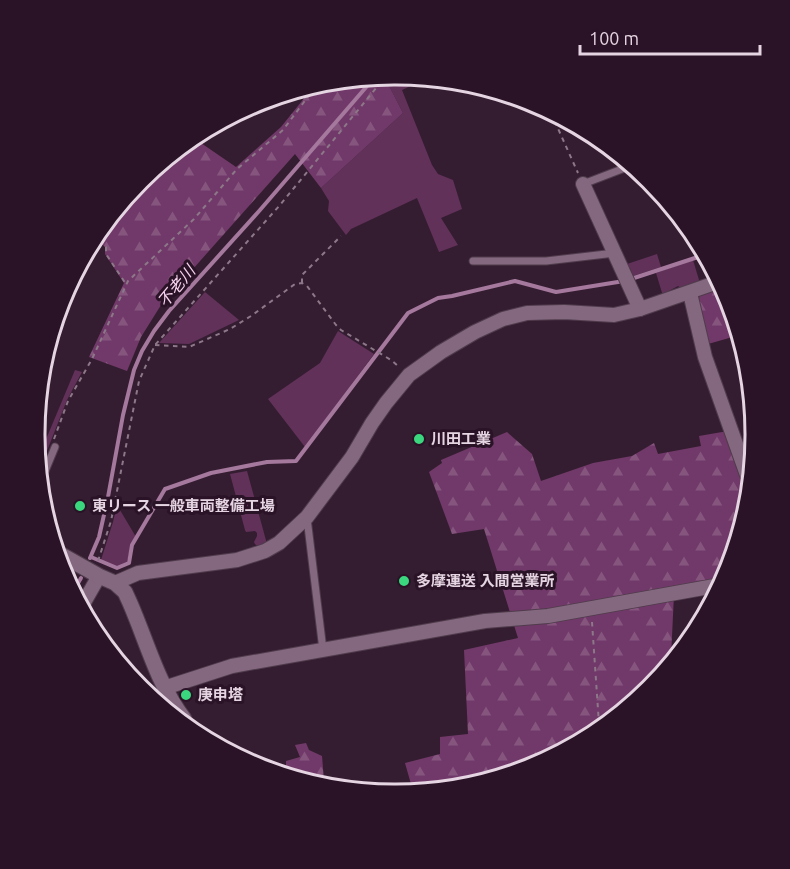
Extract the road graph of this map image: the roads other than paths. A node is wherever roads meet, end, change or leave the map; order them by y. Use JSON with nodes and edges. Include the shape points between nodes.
{"nodes":[{"id":1,"x":623,"y":169,"type":"edge"},
{"id":2,"x":583,"y":184,"type":"joint"},
{"id":3,"x":615,"y":253,"type":"junction"},
{"id":4,"x":473,"y":261,"type":"dead end"},
{"id":5,"x":711,"y":285,"type":"edge"},
{"id":6,"x":690,"y":292,"type":"junction"},
{"id":7,"x":640,"y":309,"type":"junction"},
{"id":8,"x":55,"y":447,"type":"road end"},
{"id":9,"x":743,"y":465,"type":"edge"},
{"id":10,"x":47,"y":467,"type":"edge"},
{"id":11,"x":307,"y":517,"type":"junction"},
{"id":12,"x":69,"y":559,"type":"edge"},
{"id":13,"x":99,"y":576,"type":"junction"},
{"id":14,"x":115,"y":583,"type":"junction"},
{"id":15,"x":710,"y":587,"type":"edge"},
{"id":16,"x":86,"y":598,"type":"edge"},
{"id":17,"x":323,"y":650,"type":"junction"},
{"id":18,"x":164,"y":688,"type":"junction"},
{"id":19,"x":174,"y":705,"type":"edge"}],
"edges":[{"from":1,"to":2,"type":"lane"},
{"from":2,"to":3,"type":"street"},
{"from":3,"to":4,"type":"lane","via":[[546,261]]},
{"from":3,"to":7,"type":"street"},
{"from":5,"to":6,"type":"street"},
{"from":6,"to":7,"type":"street"},
{"from":6,"to":9,"type":"street","via":[[705,357]]},
{"from":7,"to":11,"type":"street","via":[[614,315],[527,313],[503,319],[441,352],[409,375],[386,403]]},
{"from":8,"to":10,"type":"lane"},
{"from":11,"to":14,"type":"street","via":[[266,551],[237,560],[138,573]]},
{"from":11,"to":17,"type":"lane"},
{"from":12,"to":13,"type":"street"},
{"from":13,"to":14,"type":"street"},
{"from":13,"to":16,"type":"street"},
{"from":14,"to":18,"type":"street","via":[[130,603]]},
{"from":15,"to":17,"type":"street"},
{"from":17,"to":18,"type":"street","via":[[232,666]]},
{"from":18,"to":19,"type":"street"}]}
